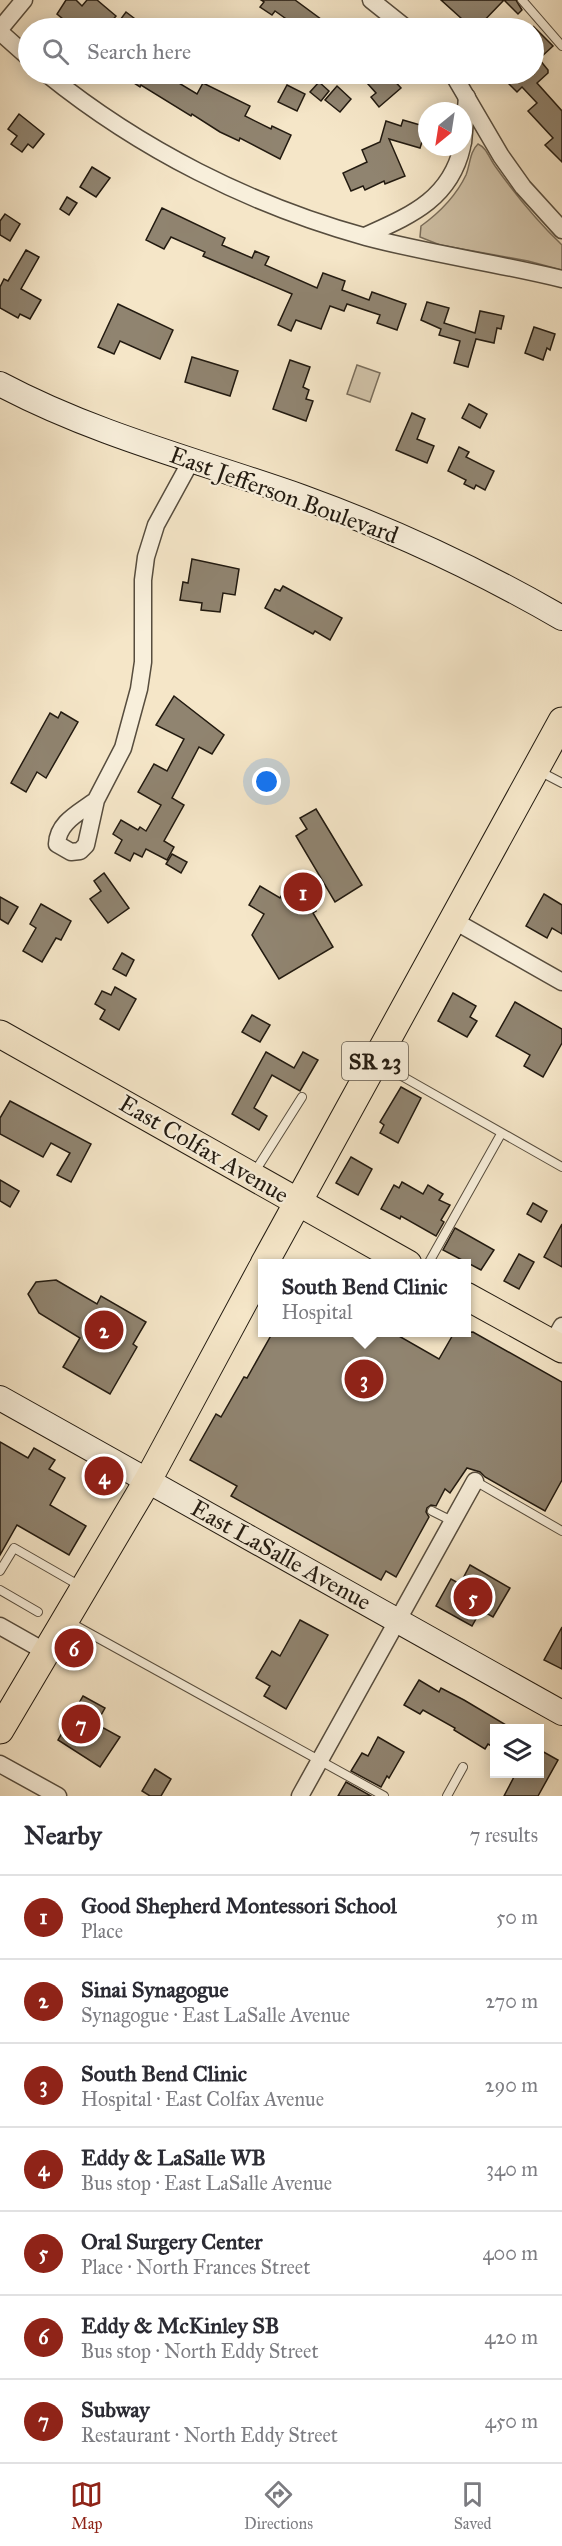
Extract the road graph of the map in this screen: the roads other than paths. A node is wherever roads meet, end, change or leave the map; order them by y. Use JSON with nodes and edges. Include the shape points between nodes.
{"nodes":[{"id":1,"x":24,"y":0,"type":"edge"},
{"id":2,"x":370,"y":0,"type":"edge"},
{"id":3,"x":522,"y":0,"type":"edge"},
{"id":4,"x":393,"y":18,"type":"edge"},
{"id":5,"x":538,"y":18,"type":"edge"},
{"id":6,"x":544,"y":25,"type":"edge"},
{"id":7,"x":0,"y":30,"type":"edge"},
{"id":8,"x":562,"y":46,"type":"edge"},
{"id":9,"x":18,"y":47,"type":"edge"},
{"id":10,"x":61,"y":84,"type":"edge"},
{"id":11,"x":459,"y":84,"type":"edge"},
{"id":12,"x":467,"y":97,"type":"junction"},
{"id":13,"x":467,"y":102,"type":"edge"},
{"id":14,"x":458,"y":156,"type":"edge"},
{"id":15,"x":562,"y":230,"type":"edge"},
{"id":16,"x":365,"y":236,"type":"junction"},
{"id":17,"x":562,"y":279,"type":"edge"},
{"id":18,"x":0,"y":384,"type":"edge"},
{"id":19,"x":191,"y":461,"type":"junction"},
{"id":20,"x":562,"y":618,"type":"edge"},
{"id":21,"x":562,"y":721,"type":"edge"},
{"id":22,"x":535,"y":768,"type":"junction"},
{"id":23,"x":562,"y":783,"type":"edge"},
{"id":24,"x":96,"y":800,"type":"dead end"},
{"id":25,"x":452,"y":919,"type":"junction"},
{"id":26,"x":562,"y":982,"type":"edge"},
{"id":27,"x":0,"y":1034,"type":"edge"},
{"id":28,"x":375,"y":1061,"type":"junction"},
{"id":29,"x":302,"y":1097,"type":"dead end"},
{"id":30,"x":501,"y":1134,"type":"junction"},
{"id":31,"x":562,"y":1167,"type":"edge"},
{"id":32,"x":253,"y":1176,"type":"junction"},
{"id":33,"x":297,"y":1202,"type":"junction"},
{"id":34,"x":266,"y":1259,"type":"edge"},
{"id":35,"x":401,"y":1259,"type":"edge"},
{"id":36,"x":430,"y":1259,"type":"edge"},
{"id":37,"x":258,"y":1275,"type":"edge"},
{"id":38,"x":471,"y":1298,"type":"edge"},
{"id":39,"x":559,"y":1340,"type":"edge"},
{"id":40,"x":0,"y":1398,"type":"edge"},
{"id":41,"x":148,"y":1480,"type":"junction"},
{"id":42,"x":475,"y":1481,"type":"joint"},
{"id":43,"x":432,"y":1511,"type":"dead end"},
{"id":44,"x":452,"y":1521,"type":"junction"},
{"id":45,"x":562,"y":1531,"type":"edge"},
{"id":46,"x":0,"y":1571,"type":"edge"},
{"id":47,"x":85,"y":1589,"type":"junction"},
{"id":48,"x":0,"y":1590,"type":"edge"},
{"id":49,"x":38,"y":1612,"type":"dead end"},
{"id":50,"x":65,"y":1619,"type":"junction"},
{"id":51,"x":398,"y":1620,"type":"junction"},
{"id":52,"x":0,"y":1626,"type":"edge"},
{"id":53,"x":46,"y":1652,"type":"junction"},
{"id":54,"x":562,"y":1713,"type":"edge"},
{"id":55,"x":0,"y":1730,"type":"edge"},
{"id":56,"x":320,"y":1760,"type":"junction"},
{"id":57,"x":0,"y":1764,"type":"edge"},
{"id":58,"x":463,"y":1767,"type":"dead end"},
{"id":59,"x":58,"y":1796,"type":"edge"},
{"id":60,"x":300,"y":1796,"type":"edge"},
{"id":61,"x":384,"y":1796,"type":"edge"},
{"id":62,"x":447,"y":1796,"type":"edge"}],
"edges":[{"from":1,"to":7,"type":"street"},
{"from":2,"to":4,"type":"street"},
{"from":3,"to":5,"type":"lane"},
{"from":6,"to":8,"type":"lane"},
{"from":7,"to":9,"type":"street"},
{"from":10,"to":16,"type":"street","via":[[119,127],[165,153],[259,199]]},
{"from":11,"to":12,"type":"street"},
{"from":12,"to":13,"type":"street"},
{"from":12,"to":15,"type":"street","via":[[523,187]]},
{"from":14,"to":16,"type":"street","via":[[449,178],[428,203]]},
{"from":16,"to":17,"type":"street"},
{"from":18,"to":19,"type":"street","name":"East Jefferson Boulevard","via":[[86,424]]},
{"from":19,"to":20,"type":"street","name":"East Jefferson Boulevard","via":[[374,525],[470,567]]},
{"from":19,"to":24,"type":"street","via":[[156,525],[146,557],[139,689],[123,748]]},
{"from":21,"to":22,"type":"main road","number":"SR 23"},
{"from":22,"to":23,"type":"lane"},
{"from":22,"to":25,"type":"main road","number":"SR 23"},
{"from":25,"to":26,"type":"street"},
{"from":25,"to":28,"type":"main road","number":"SR 23"},
{"from":27,"to":32,"type":"main road","name":"East Colfax Avenue"},
{"from":28,"to":30,"type":"lane"},
{"from":28,"to":33,"type":"main road","number":"SR 23"},
{"from":29,"to":32,"type":"lane"},
{"from":30,"to":31,"type":"lane"},
{"from":30,"to":36,"type":"lane"},
{"from":32,"to":33,"type":"main road","name":"East Colfax Avenue"},
{"from":33,"to":34,"type":"main road","number":"SR 23"},
{"from":33,"to":35,"type":"main road","name":"East Colfax Avenue"},
{"from":37,"to":41,"type":"main road"},
{"from":38,"to":39,"type":"main road"},
{"from":40,"to":41,"type":"street","name":"East LaSalle Avenue"},
{"from":41,"to":47,"type":"main road"},
{"from":41,"to":51,"type":"street","name":"East LaSalle Avenue"},
{"from":42,"to":44,"type":"street"},
{"from":42,"to":45,"type":"lane"},
{"from":43,"to":44,"type":"lane"},
{"from":44,"to":51,"type":"street"},
{"from":46,"to":47,"type":"lane","via":[[14,1548]]},
{"from":47,"to":50,"type":"main road"},
{"from":48,"to":49,"type":"lane"},
{"from":50,"to":53,"type":"main road"},
{"from":50,"to":56,"type":"lane"},
{"from":51,"to":54,"type":"street","name":"East LaSalle Avenue"},
{"from":51,"to":56,"type":"street"},
{"from":52,"to":53,"type":"street"},
{"from":53,"to":55,"type":"main road"},
{"from":56,"to":60,"type":"street"},
{"from":56,"to":61,"type":"lane"},
{"from":57,"to":59,"type":"street"},
{"from":58,"to":62,"type":"lane"}]}
